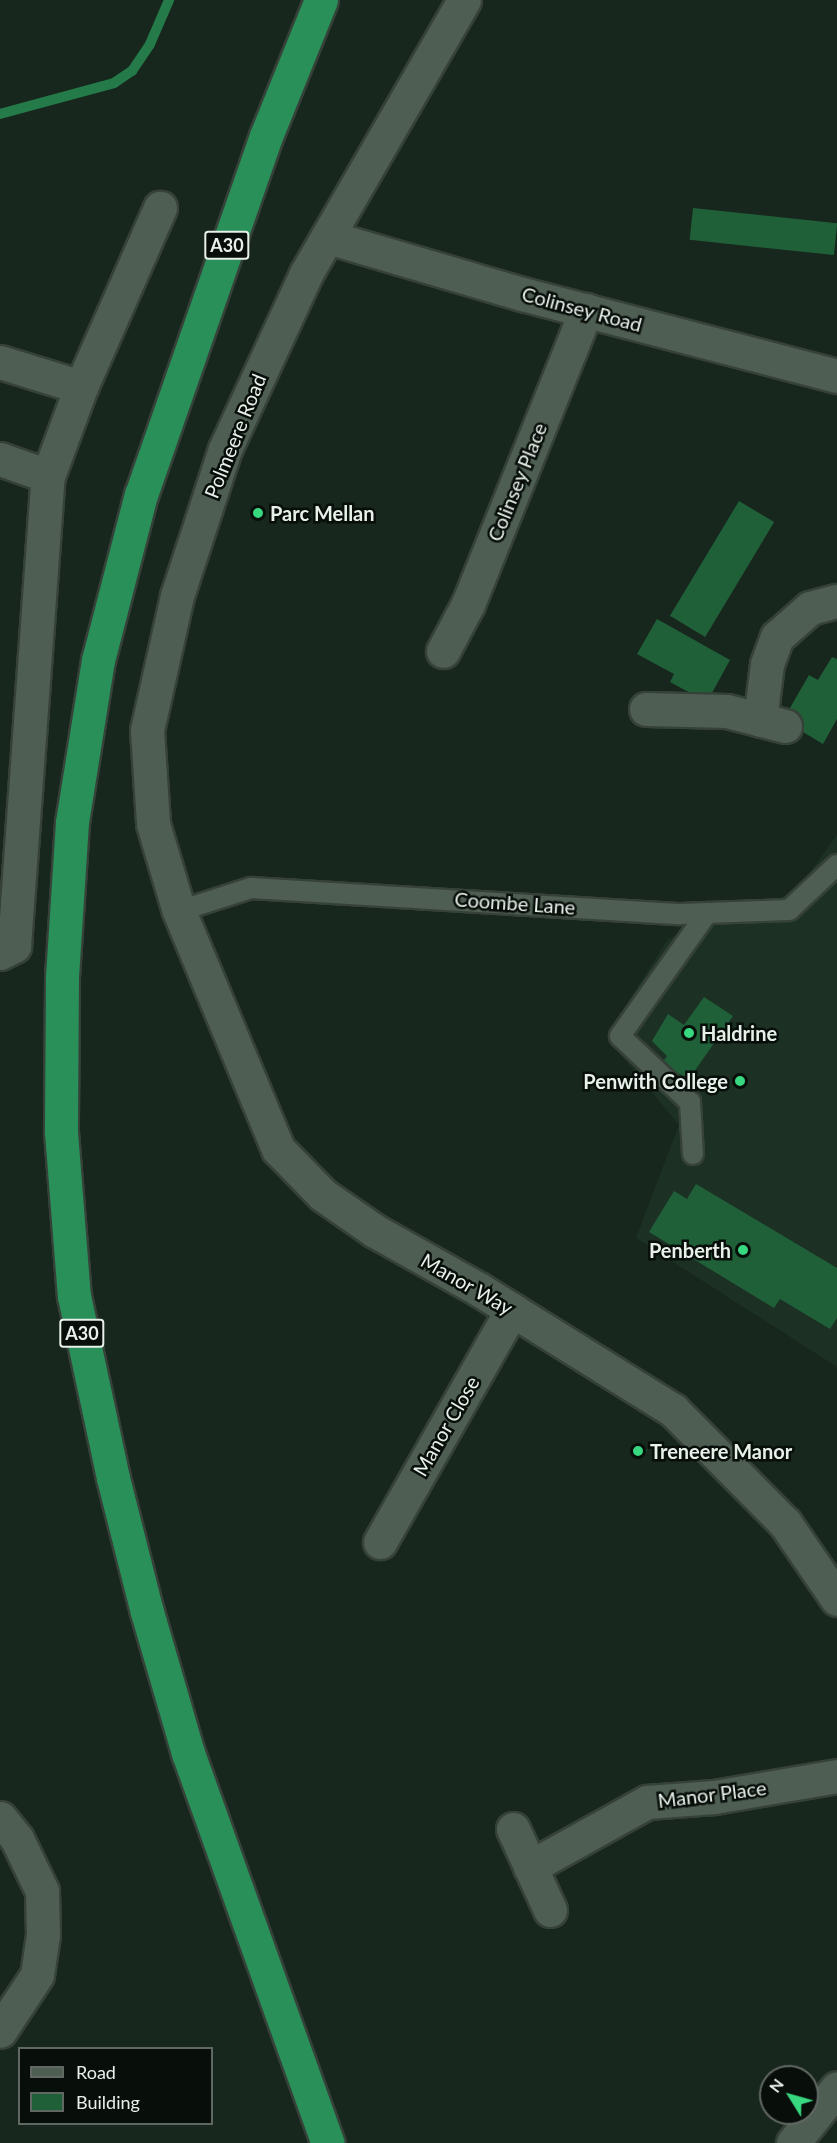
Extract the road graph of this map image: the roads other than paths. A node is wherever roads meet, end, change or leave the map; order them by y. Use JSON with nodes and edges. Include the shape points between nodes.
{"nodes":[{"id":1,"x":321,"y":0,"type":"edge"},
{"id":2,"x":464,"y":0,"type":"edge"},
{"id":3,"x":160,"y":208,"type":"dead end"},
{"id":4,"x":328,"y":237,"type":"junction"},
{"id":5,"x":586,"y":310,"type":"junction"},
{"id":6,"x":0,"y":362,"type":"edge"},
{"id":7,"x":837,"y":376,"type":"edge"},
{"id":8,"x":81,"y":387,"type":"junction"},
{"id":9,"x":0,"y":459,"type":"edge"},
{"id":10,"x":48,"y":476,"type":"junction"},
{"id":11,"x":837,"y":601,"type":"edge"},
{"id":12,"x":443,"y":651,"type":"dead end"},
{"id":13,"x":646,"y":709,"type":"dead end"},
{"id":14,"x":837,"y":865,"type":"edge"},
{"id":15,"x":179,"y":911,"type":"junction"},
{"id":16,"x":707,"y":913,"type":"junction"},
{"id":17,"x":7,"y":950,"type":"edge"},
{"id":18,"x":693,"y":1154,"type":"dead end"},
{"id":19,"x":513,"y":1310,"type":"junction"},
{"id":20,"x":380,"y":1542,"type":"dead end"},
{"id":21,"x":837,"y":1599,"type":"edge"},
{"id":22,"x":837,"y":1776,"type":"edge"},
{"id":23,"x":0,"y":1818,"type":"edge"},
{"id":24,"x":513,"y":1830,"type":"dead end"},
{"id":25,"x":530,"y":1867,"type":"junction"},
{"id":26,"x":550,"y":1910,"type":"dead end"},
{"id":27,"x":0,"y":2031,"type":"edge"},
{"id":28,"x":837,"y":2088,"type":"edge"},
{"id":29,"x":328,"y":2143,"type":"edge"},
{"id":30,"x":793,"y":2143,"type":"edge"}],
"edges":[{"from":1,"to":29,"type":"highway","number":"A30","via":[[266,136],[149,471],[98,660],[72,822],[62,978],[61,1132],[74,1296],[147,1612],[188,1753]]},
{"from":2,"to":4,"type":"street","name":"Polmeere Road"},
{"from":3,"to":8,"type":"street"},
{"from":4,"to":5,"type":"street","name":"Colinsey Road"},
{"from":4,"to":15,"type":"street","name":"Polmeere Road","via":[[225,449],[174,607],[147,730],[153,824]]},
{"from":5,"to":7,"type":"street","name":"Colinsey Road"},
{"from":5,"to":12,"type":"street","name":"Colinsey Place","via":[[468,604]]},
{"from":6,"to":8,"type":"street"},
{"from":8,"to":10,"type":"street"},
{"from":9,"to":10,"type":"street"},
{"from":10,"to":17,"type":"street"},
{"from":11,"to":13,"type":"street","via":[[810,608],[777,637],[767,664],[773,723],[727,711]]},
{"from":14,"to":16,"type":"lane","name":"Coombe Lane","via":[[789,910]]},
{"from":15,"to":16,"type":"lane","name":"Coombe Lane","via":[[251,888]]},
{"from":15,"to":19,"type":"street","name":"Manor Way","via":[[278,1149],[331,1201],[375,1231]]},
{"from":16,"to":18,"type":"lane","via":[[620,1036],[690,1102]]},
{"from":19,"to":20,"type":"street","name":"Manor Close"},
{"from":19,"to":21,"type":"street","name":"Manor Way","via":[[673,1410],[785,1524]]},
{"from":22,"to":25,"type":"street","name":"Manor Place","via":[[714,1797],[646,1802]]},
{"from":23,"to":27,"type":"street","via":[[17,1839],[42,1891],[43,1935],[37,1975]]},
{"from":24,"to":25,"type":"street"},
{"from":25,"to":26,"type":"street"},
{"from":28,"to":30,"type":"street"}]}
